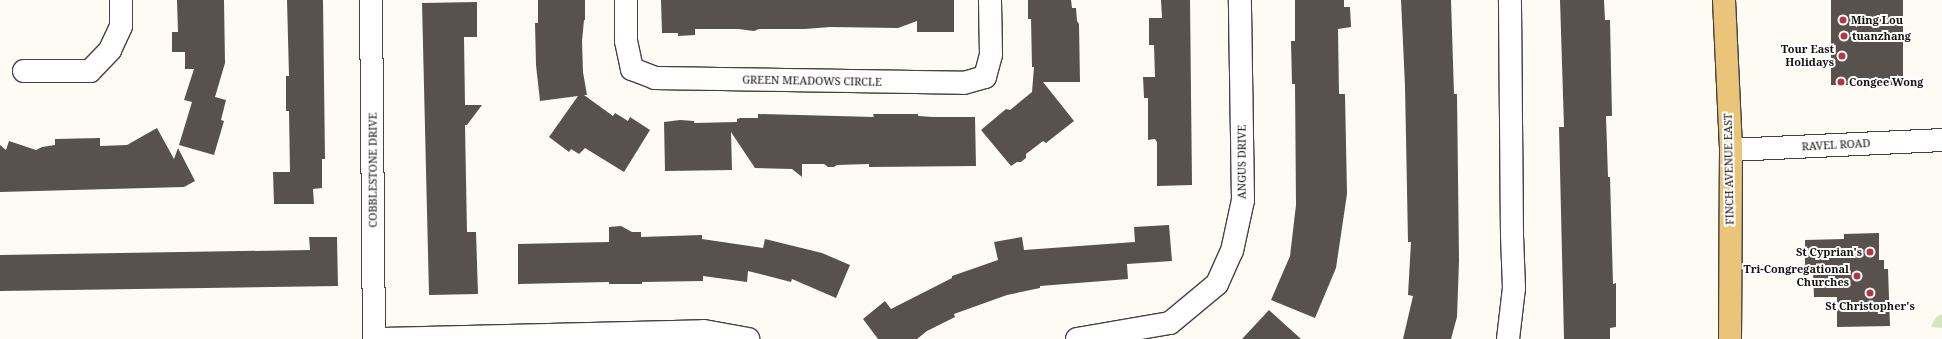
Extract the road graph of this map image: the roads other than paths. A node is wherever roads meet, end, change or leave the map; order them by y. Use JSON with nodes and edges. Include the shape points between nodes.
{"nodes":[{"id":1,"x":121,"y":0,"type":"edge"},
{"id":2,"x":371,"y":0,"type":"edge"},
{"id":3,"x":626,"y":0,"type":"edge"},
{"id":4,"x":990,"y":0,"type":"edge"},
{"id":5,"x":1240,"y":0,"type":"edge"},
{"id":6,"x":1510,"y":0,"type":"edge"},
{"id":7,"x":1724,"y":0,"type":"edge"},
{"id":8,"x":24,"y":71,"type":"dead end"},
{"id":9,"x":1942,"y":140,"type":"edge"},
{"id":10,"x":1731,"y":150,"type":"junction"},
{"id":11,"x":374,"y":339,"type":"edge"},
{"id":12,"x":383,"y":339,"type":"edge"},
{"id":13,"x":748,"y":339,"type":"edge"},
{"id":14,"x":1077,"y":339,"type":"edge"},
{"id":15,"x":1508,"y":339,"type":"edge"},
{"id":16,"x":1730,"y":339,"type":"edge"}],
"edges":[{"from":1,"to":8,"type":"street","via":[[121,26],[110,50],[90,71]]},
{"from":2,"to":11,"type":"street","name":"COBBLESTONE DRIVE"},
{"from":3,"to":4,"type":"street","name":"GREEN MEADOWS CIRCLE","via":[[626,41],[632,69],[655,78],[964,83],[985,77],[991,54]]},
{"from":5,"to":14,"type":"street","name":"ANGUS DRIVE","via":[[1243,200],[1232,251],[1217,284],[1170,323]]},
{"from":6,"to":15,"type":"street","via":[[1514,288]]},
{"from":7,"to":10,"type":"main road","name":"FINCH AVENUE EAST"},
{"from":9,"to":10,"type":"street","name":"RAVEL ROAD"},
{"from":10,"to":16,"type":"main road","name":"FINCH AVENUE EAST"},
{"from":12,"to":13,"type":"street","via":[[704,331]]}]}
